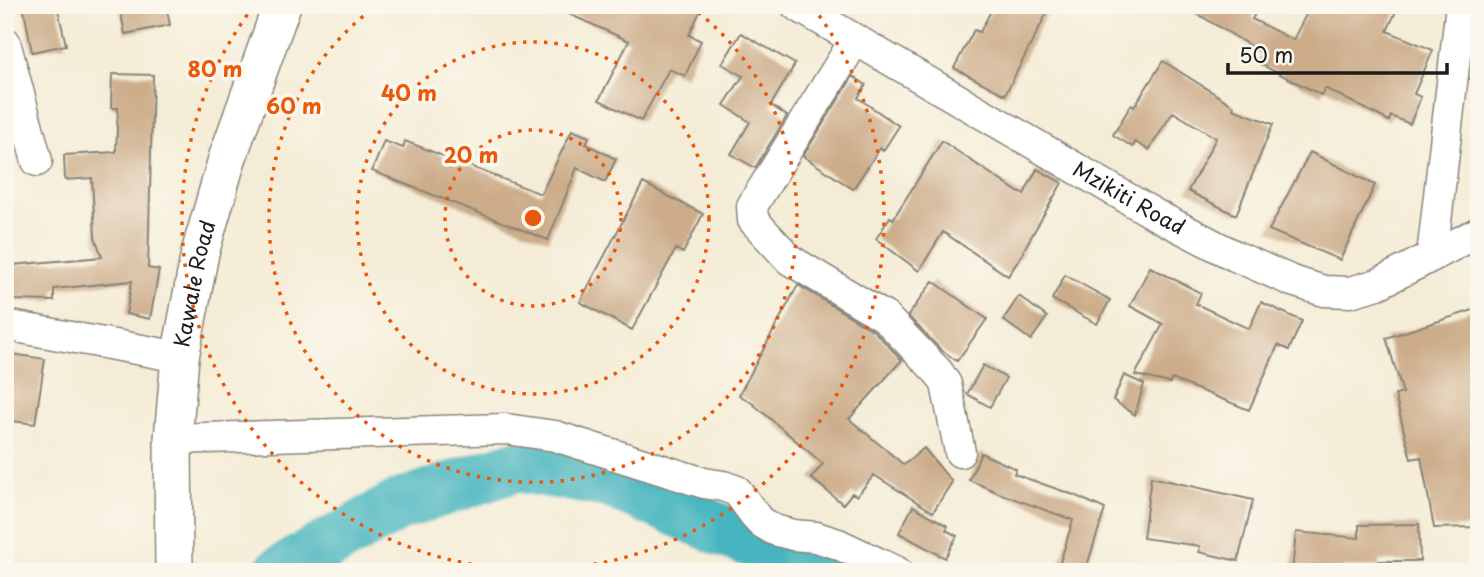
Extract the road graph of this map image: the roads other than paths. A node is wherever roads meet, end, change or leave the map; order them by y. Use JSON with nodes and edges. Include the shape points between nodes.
{"nodes":[{"id":1,"x":282,"y":5,"type":"edge"},
{"id":2,"x":796,"y":5,"type":"edge"},
{"id":3,"x":1461,"y":5,"type":"edge"},
{"id":4,"x":855,"y":40,"type":"junction"},
{"id":5,"x":5,"y":42,"type":"edge"},
{"id":6,"x":37,"y":161,"type":"dead end"},
{"id":7,"x":1479,"y":232,"type":"edge"},
{"id":8,"x":1432,"y":256,"type":"junction"},
{"id":9,"x":5,"y":324,"type":"edge"},
{"id":10,"x":180,"y":357,"type":"junction"},
{"id":11,"x":173,"y":439,"type":"junction"},
{"id":12,"x":960,"y":452,"type":"dead end"},
{"id":13,"x":174,"y":559,"type":"edge"},
{"id":14,"x":898,"y":572,"type":"edge"}],
"edges":[{"from":1,"to":10,"type":"street","name":"Kawale Road","via":[[227,159],[200,253]]},
{"from":2,"to":4,"type":"street","name":"Mzikiti Road"},
{"from":3,"to":8,"type":"street"},
{"from":4,"to":8,"type":"street","name":"Mzikiti Road","via":[[1156,215],[1292,281],[1324,291],[1350,292],[1378,284]]},
{"from":4,"to":12,"type":"street","via":[[752,206],[753,220],[790,260],[885,317],[939,373],[946,384]]},
{"from":5,"to":6,"type":"street"},
{"from":7,"to":8,"type":"street","name":"Mzikiti Road"},
{"from":9,"to":10,"type":"street"},
{"from":10,"to":11,"type":"street","name":"Kawale Road"},
{"from":11,"to":13,"type":"street","name":"Kawale Road"},
{"from":11,"to":14,"type":"street","via":[[506,429],[555,436],[737,491],[759,522],[774,530],[827,541]]}]}
